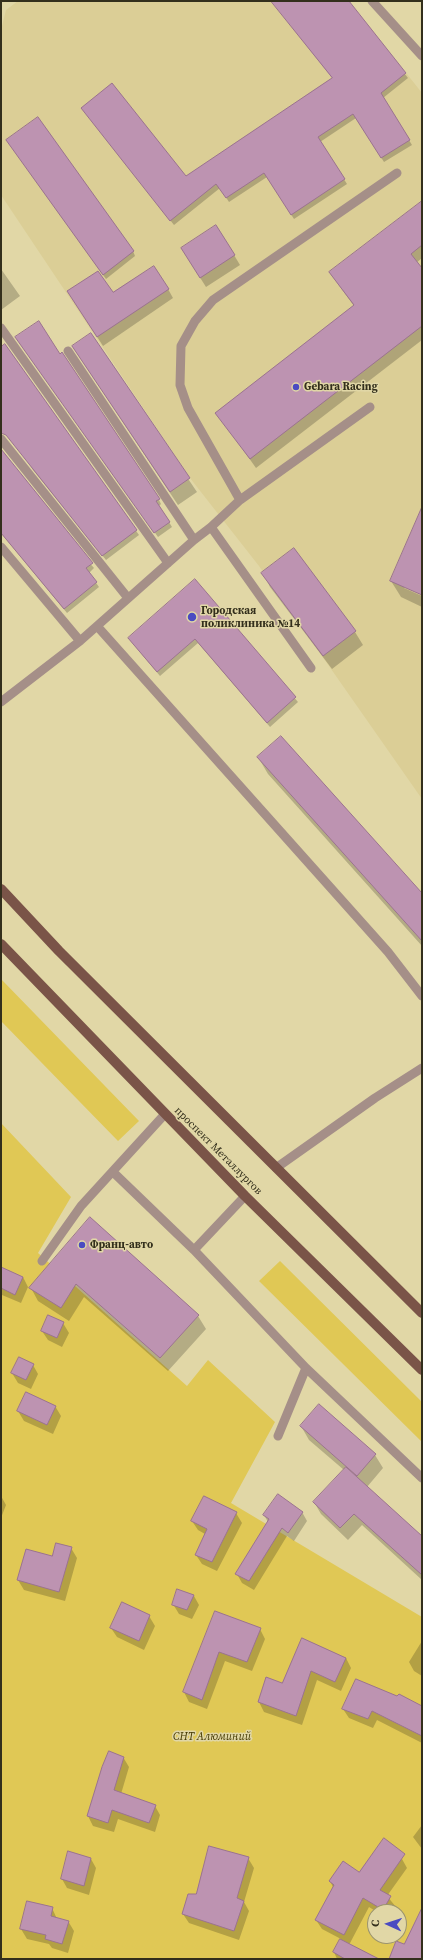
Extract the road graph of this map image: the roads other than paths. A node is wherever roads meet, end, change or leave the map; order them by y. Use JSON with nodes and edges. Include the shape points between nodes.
{"nodes":[{"id":1,"x":372,"y":1,"type":"edge"},
{"id":2,"x":422,"y":56,"type":"edge"},
{"id":3,"x":397,"y":173,"type":"dead end"},
{"id":4,"x":1,"y":328,"type":"edge"},
{"id":5,"x":68,"y":351,"type":"dead end"},
{"id":6,"x":370,"y":407,"type":"dead end"},
{"id":7,"x":1,"y":439,"type":"edge"},
{"id":8,"x":240,"y":500,"type":"junction"},
{"id":9,"x":211,"y":527,"type":"junction"},
{"id":10,"x":194,"y":540,"type":"junction"},
{"id":11,"x":1,"y":547,"type":"edge"},
{"id":12,"x":168,"y":563,"type":"junction"},
{"id":13,"x":128,"y":598,"type":"junction"},
{"id":14,"x":97,"y":626,"type":"junction"},
{"id":15,"x":80,"y":641,"type":"junction"},
{"id":16,"x":311,"y":668,"type":"dead end"},
{"id":17,"x":1,"y":702,"type":"edge"},
{"id":18,"x":1,"y":889,"type":"edge"},
{"id":19,"x":1,"y":944,"type":"edge"},
{"id":20,"x":422,"y":996,"type":"edge"},
{"id":21,"x":422,"y":1068,"type":"edge"},
{"id":22,"x":164,"y":1114,"type":"junction"},
{"id":23,"x":276,"y":1168,"type":"junction"},
{"id":24,"x":113,"y":1172,"type":"junction"},
{"id":25,"x":245,"y":1196,"type":"junction"},
{"id":26,"x":194,"y":1250,"type":"junction"},
{"id":27,"x":42,"y":1261,"type":"dead end"},
{"id":28,"x":422,"y":1313,"type":"edge"},
{"id":29,"x":306,"y":1368,"type":"junction"},
{"id":30,"x":422,"y":1370,"type":"edge"},
{"id":31,"x":278,"y":1436,"type":"dead end"},
{"id":32,"x":422,"y":1478,"type":"edge"}],
"edges":[{"from":1,"to":2,"type":"lane"},
{"from":3,"to":8,"type":"lane","via":[[213,300],[194,321],[181,346],[180,385],[188,408]]},
{"from":4,"to":12,"type":"lane"},
{"from":5,"to":10,"type":"lane"},
{"from":6,"to":8,"type":"lane"},
{"from":7,"to":13,"type":"lane"},
{"from":8,"to":9,"type":"lane"},
{"from":9,"to":10,"type":"lane"},
{"from":9,"to":16,"type":"lane"},
{"from":10,"to":12,"type":"lane"},
{"from":11,"to":15,"type":"lane"},
{"from":12,"to":13,"type":"lane"},
{"from":13,"to":14,"type":"lane"},
{"from":14,"to":15,"type":"lane"},
{"from":14,"to":20,"type":"lane","via":[[388,952]]},
{"from":15,"to":17,"type":"lane"},
{"from":18,"to":23,"type":"main road","via":[[59,951]]},
{"from":19,"to":22,"type":"main road","name":"проспект Металлургов"},
{"from":21,"to":23,"type":"lane"},
{"from":22,"to":24,"type":"lane"},
{"from":22,"to":25,"type":"main road","name":"проспект Металлургов"},
{"from":23,"to":28,"type":"main road"},
{"from":24,"to":26,"type":"lane"},
{"from":24,"to":27,"type":"lane","via":[[81,1206]]},
{"from":25,"to":26,"type":"lane"},
{"from":25,"to":30,"type":"main road","name":"проспект Металлургов"},
{"from":26,"to":29,"type":"lane"},
{"from":29,"to":31,"type":"lane"},
{"from":29,"to":32,"type":"lane"}]}
